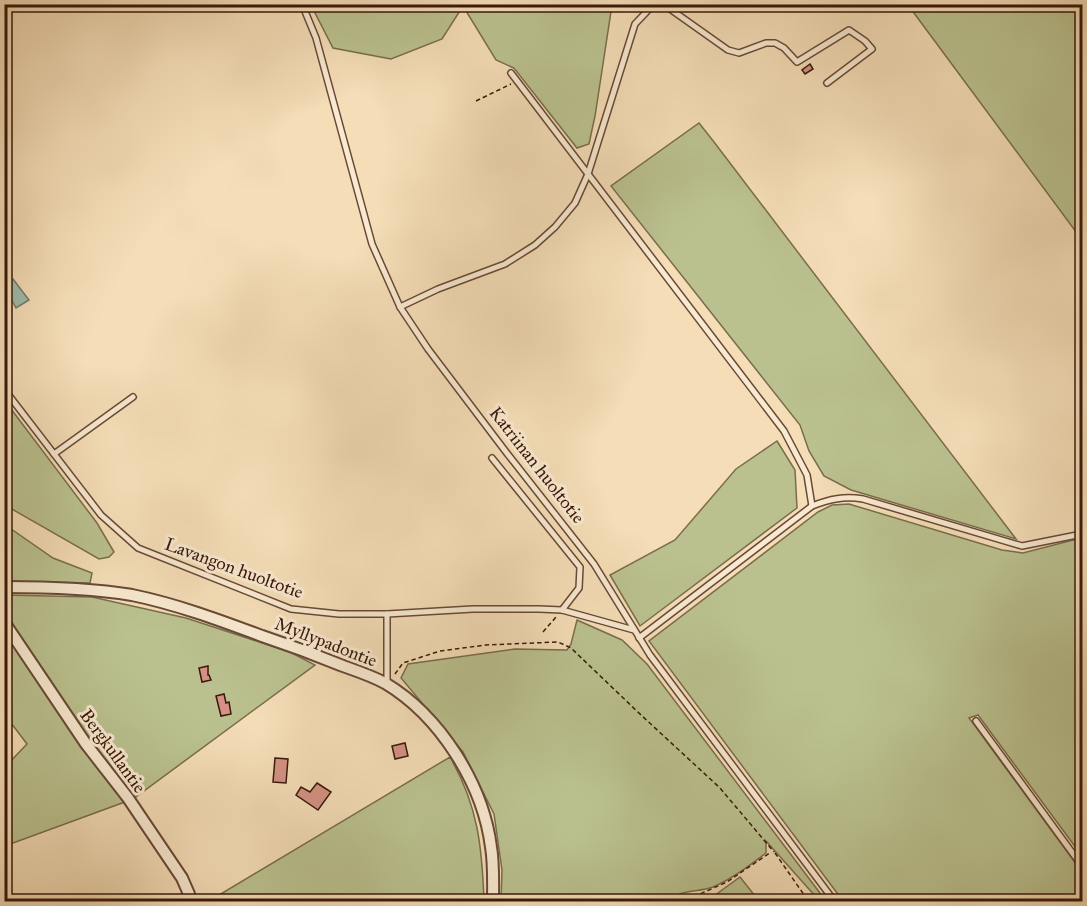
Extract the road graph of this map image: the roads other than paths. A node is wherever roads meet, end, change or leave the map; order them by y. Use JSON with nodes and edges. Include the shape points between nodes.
{"nodes":[{"id":1,"x":302,"y":4,"type":"edge"},
{"id":2,"x":654,"y":4,"type":"edge"},
{"id":3,"x":663,"y":4,"type":"edge"},
{"id":4,"x":511,"y":73,"type":"dead end"},
{"id":5,"x":827,"y":83,"type":"dead end"},
{"id":6,"x":588,"y":174,"type":"junction"},
{"id":7,"x":400,"y":307,"type":"junction"},
{"id":8,"x":4,"y":389,"type":"edge"},
{"id":9,"x":133,"y":397,"type":"dead end"},
{"id":10,"x":54,"y":454,"type":"junction"},
{"id":11,"x":492,"y":458,"type":"dead end"},
{"id":12,"x":812,"y":506,"type":"junction"},
{"id":13,"x":1083,"y":534,"type":"edge"},
{"id":14,"x":4,"y":587,"type":"edge"},
{"id":15,"x":562,"y":610,"type":"junction"},
{"id":16,"x":387,"y":614,"type":"junction"},
{"id":17,"x":4,"y":622,"type":"edge"},
{"id":18,"x":634,"y":630,"type":"junction"},
{"id":19,"x":639,"y":638,"type":"junction"},
{"id":20,"x":387,"y":684,"type":"junction"},
{"id":21,"x":976,"y":721,"type":"dead end"},
{"id":22,"x":1083,"y":866,"type":"edge"},
{"id":23,"x":190,"y":902,"type":"edge"},
{"id":24,"x":493,"y":902,"type":"edge"},
{"id":25,"x":835,"y":902,"type":"edge"}],
"edges":[{"from":1,"to":7,"type":"lane","name":"Katriinan huoltotie","via":[[316,38],[372,244]]},
{"from":2,"to":6,"type":"lane","via":[[635,24]]},
{"from":3,"to":5,"type":"lane","via":[[728,50],[739,52],[775,43],[797,62],[849,30],[872,49]]},
{"from":4,"to":6,"type":"lane"},
{"from":6,"to":7,"type":"lane","via":[[575,203],[535,245],[506,264]]},
{"from":6,"to":12,"type":"lane","via":[[784,431],[807,475]]},
{"from":7,"to":18,"type":"lane","name":"Katriinan huoltotie","via":[[594,564]]},
{"from":8,"to":10,"type":"lane","name":"Lavangon huoltotie"},
{"from":9,"to":10,"type":"lane"},
{"from":10,"to":16,"type":"lane","name":"Lavangon huoltotie","via":[[101,515],[138,548],[291,609]]},
{"from":11,"to":15,"type":"lane","via":[[580,567],[579,588]]},
{"from":12,"to":13,"type":"lane","via":[[833,498],[863,499],[1022,546]]},
{"from":12,"to":19,"type":"lane"},
{"from":14,"to":20,"type":"street","name":"Myllypadontie","via":[[131,595],[209,616]]},
{"from":15,"to":16,"type":"lane","name":"Lavangon huoltotie","via":[[473,609]]},
{"from":15,"to":18,"type":"lane","name":"Lavangon huoltotie"},
{"from":16,"to":20,"type":"lane"},
{"from":17,"to":23,"type":"street","name":"Bergkullantie","via":[[176,869]]},
{"from":18,"to":19,"type":"lane","name":"Katriinan huoltotie"},
{"from":19,"to":25,"type":"lane","name":"Katriinan huoltotie"},
{"from":20,"to":24,"type":"street","name":"Myllypadontie","via":[[428,720],[471,781],[492,848]]},
{"from":21,"to":22,"type":"lane"}]}
